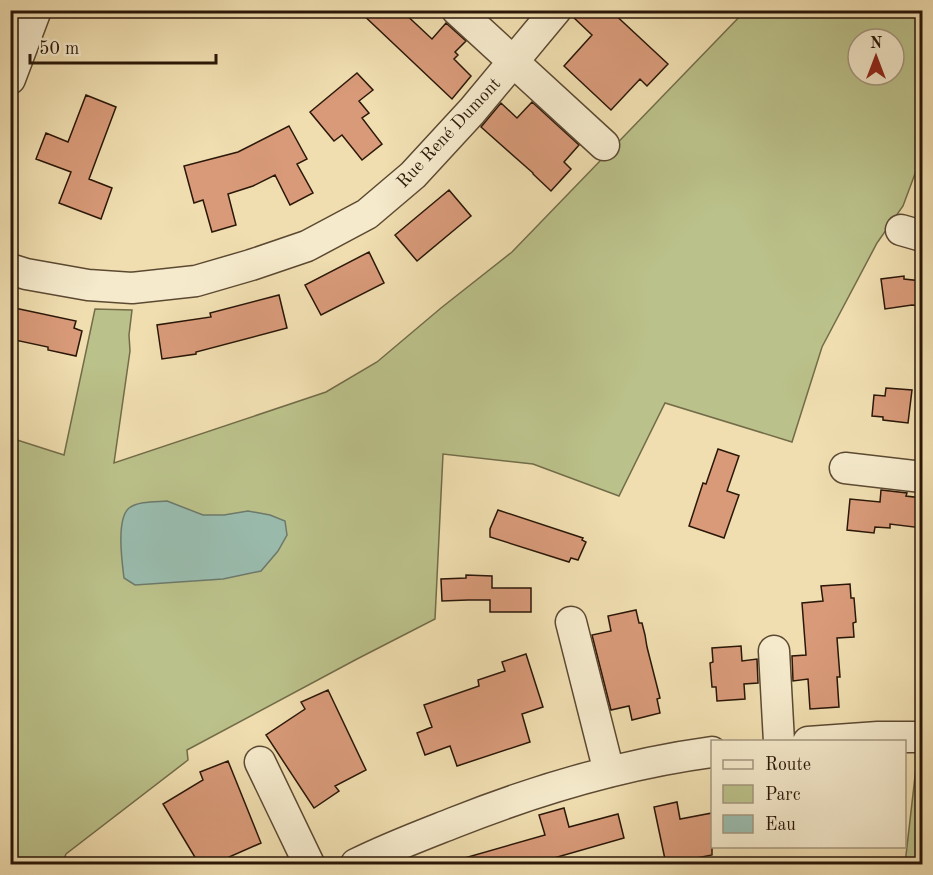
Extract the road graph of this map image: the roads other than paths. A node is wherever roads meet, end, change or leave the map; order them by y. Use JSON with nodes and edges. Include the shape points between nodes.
{"nodes":[{"id":1,"x":36,"y":10,"type":"edge"},
{"id":2,"x":457,"y":10,"type":"edge"},
{"id":3,"x":556,"y":10,"type":"edge"},
{"id":4,"x":514,"y":62,"type":"junction"},
{"id":5,"x":10,"y":79,"type":"edge"},
{"id":6,"x":603,"y":145,"type":"dead end"},
{"id":7,"x":10,"y":269,"type":"edge"},
{"id":8,"x":844,"y":468,"type":"dead end"},
{"id":9,"x":922,"y":477,"type":"edge"},
{"id":10,"x":572,"y":622,"type":"dead end"},
{"id":11,"x":774,"y":651,"type":"dead end"},
{"id":12,"x":922,"y":737,"type":"edge"},
{"id":13,"x":779,"y":740,"type":"edge"},
{"id":14,"x":826,"y":740,"type":"edge"},
{"id":15,"x":711,"y":752,"type":"edge"},
{"id":16,"x":260,"y":762,"type":"dead end"},
{"id":17,"x":609,"y":772,"type":"junction"},
{"id":18,"x":309,"y":864,"type":"edge"},
{"id":19,"x":356,"y":864,"type":"edge"}],
"edges":[{"from":1,"to":5,"type":"street"},
{"from":2,"to":4,"type":"street"},
{"from":3,"to":4,"type":"street","name":"Rue René Dumont"},
{"from":4,"to":6,"type":"street"},
{"from":4,"to":7,"type":"street","name":"Rue René Dumont","via":[[414,175],[367,214],[307,246],[196,280],[132,288],[88,285]]},
{"from":8,"to":9,"type":"street"},
{"from":10,"to":17,"type":"street"},
{"from":11,"to":13,"type":"street"},
{"from":12,"to":14,"type":"street"},
{"from":15,"to":17,"type":"street"},
{"from":16,"to":18,"type":"street"},
{"from":17,"to":19,"type":"street","via":[[487,809]]}]}
